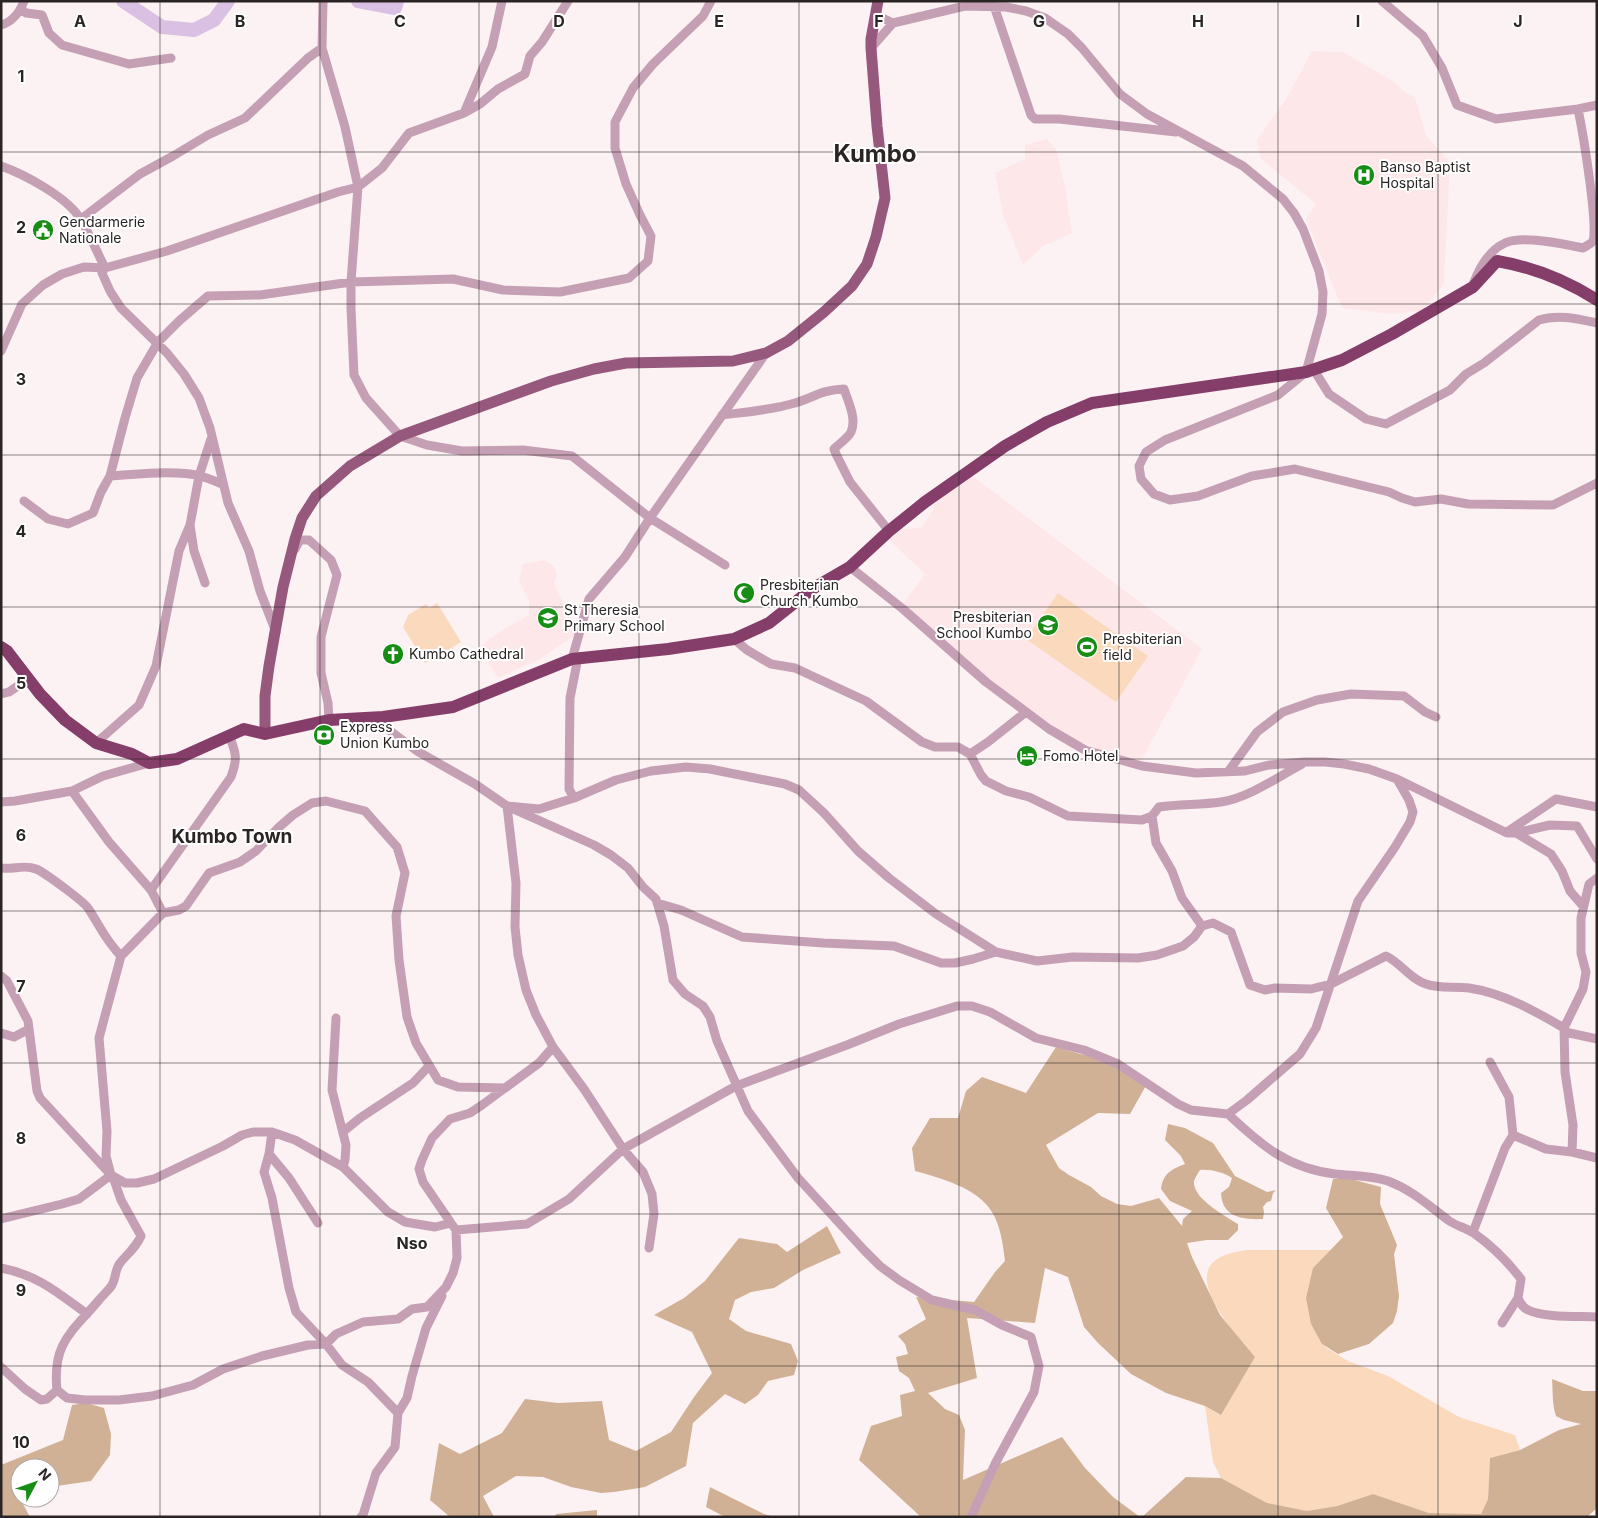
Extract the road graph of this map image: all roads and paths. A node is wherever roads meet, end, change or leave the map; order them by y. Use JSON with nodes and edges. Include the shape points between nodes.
{"nodes":[{"id":1,"x":323,"y":1,"type":"edge"},
{"id":2,"x":502,"y":1,"type":"edge"},
{"id":3,"x":568,"y":1,"type":"edge"},
{"id":4,"x":711,"y":1,"type":"edge"},
{"id":5,"x":878,"y":1,"type":"edge"},
{"id":6,"x":1382,"y":1,"type":"edge"},
{"id":7,"x":22,"y":5,"type":"edge"},
{"id":8,"x":994,"y":6,"type":"junction"},
{"id":9,"x":876,"y":14,"type":"junction"},
{"id":10,"x":893,"y":23,"type":"junction"},
{"id":11,"x":1,"y":25,"type":"edge"},
{"id":12,"x":322,"y":48,"type":"junction"},
{"id":13,"x":871,"y":48,"type":"junction"},
{"id":14,"x":171,"y":58,"type":"dead end"},
{"id":15,"x":1597,"y":105,"type":"edge"},
{"id":16,"x":1578,"y":109,"type":"junction"},
{"id":17,"x":464,"y":113,"type":"junction"},
{"id":18,"x":1180,"y":132,"type":"junction"},
{"id":19,"x":1,"y":166,"type":"edge"},
{"id":20,"x":358,"y":187,"type":"junction"},
{"id":21,"x":81,"y":219,"type":"junction"},
{"id":22,"x":106,"y":268,"type":"junction"},
{"id":23,"x":351,"y":282,"type":"junction"},
{"id":24,"x":1473,"y":287,"type":"junction"},
{"id":25,"x":1597,"y":300,"type":"edge"},
{"id":26,"x":1597,"y":323,"type":"edge"},
{"id":27,"x":158,"y":342,"type":"junction"},
{"id":28,"x":1,"y":351,"type":"edge"},
{"id":29,"x":766,"y":354,"type":"junction"},
{"id":30,"x":1310,"y":371,"type":"junction"},
{"id":31,"x":722,"y":415,"type":"junction"},
{"id":32,"x":400,"y":436,"type":"junction"},
{"id":33,"x":212,"y":437,"type":"junction"},
{"id":34,"x":110,"y":476,"type":"junction"},
{"id":35,"x":199,"y":476,"type":"junction"},
{"id":36,"x":1597,"y":483,"type":"edge"},
{"id":37,"x":222,"y":484,"type":"junction"},
{"id":38,"x":24,"y":501,"type":"dead end"},
{"id":39,"x":650,"y":518,"type":"junction"},
{"id":40,"x":190,"y":525,"type":"junction"},
{"id":41,"x":889,"y":531,"type":"junction"},
{"id":42,"x":291,"y":558,"type":"junction"},
{"id":43,"x":724,"y":565,"type":"dead end"},
{"id":44,"x":850,"y":567,"type":"junction"},
{"id":45,"x":205,"y":583,"type":"dead end"},
{"id":46,"x":276,"y":632,"type":"junction"},
{"id":47,"x":734,"y":639,"type":"junction"},
{"id":48,"x":1,"y":647,"type":"edge"},
{"id":49,"x":575,"y":659,"type":"junction"},
{"id":50,"x":28,"y":679,"type":"junction"},
{"id":51,"x":1,"y":694,"type":"edge"},
{"id":52,"x":1026,"y":712,"type":"junction"},
{"id":53,"x":383,"y":717,"type":"junction"},
{"id":54,"x":1436,"y":717,"type":"dead end"},
{"id":55,"x":329,"y":720,"type":"junction"},
{"id":56,"x":265,"y":734,"type":"junction"},
{"id":57,"x":230,"y":735,"type":"junction"},
{"id":58,"x":96,"y":743,"type":"junction"},
{"id":59,"x":970,"y":754,"type":"junction"},
{"id":60,"x":1304,"y":762,"type":"junction"},
{"id":61,"x":149,"y":763,"type":"junction"},
{"id":62,"x":1228,"y":772,"type":"junction"},
{"id":63,"x":1397,"y":779,"type":"junction"},
{"id":64,"x":72,"y":791,"type":"junction"},
{"id":65,"x":574,"y":798,"type":"junction"},
{"id":66,"x":1,"y":802,"type":"edge"},
{"id":67,"x":507,"y":806,"type":"junction"},
{"id":68,"x":1597,"y":807,"type":"edge"},
{"id":69,"x":1152,"y":816,"type":"junction"},
{"id":70,"x":1511,"y":833,"type":"junction"},
{"id":71,"x":1597,"y":859,"type":"edge"},
{"id":72,"x":1,"y":868,"type":"edge"},
{"id":73,"x":1597,"y":878,"type":"edge"},
{"id":74,"x":151,"y":890,"type":"junction"},
{"id":75,"x":657,"y":903,"type":"junction"},
{"id":76,"x":1583,"y":906,"type":"junction"},
{"id":77,"x":163,"y":912,"type":"junction"},
{"id":78,"x":1202,"y":926,"type":"junction"},
{"id":79,"x":996,"y":952,"type":"junction"},
{"id":80,"x":121,"y":956,"type":"junction"},
{"id":81,"x":1,"y":976,"type":"edge"},
{"id":82,"x":1330,"y":984,"type":"junction"},
{"id":83,"x":336,"y":1018,"type":"dead end"},
{"id":84,"x":1564,"y":1028,"type":"junction"},
{"id":85,"x":29,"y":1029,"type":"junction"},
{"id":86,"x":1,"y":1033,"type":"edge"},
{"id":87,"x":1597,"y":1039,"type":"edge"},
{"id":88,"x":553,"y":1047,"type":"junction"},
{"id":89,"x":1490,"y":1062,"type":"dead end"},
{"id":90,"x":429,"y":1066,"type":"junction"},
{"id":91,"x":736,"y":1086,"type":"junction"},
{"id":92,"x":505,"y":1088,"type":"junction"},
{"id":93,"x":1228,"y":1114,"type":"junction"},
{"id":94,"x":344,"y":1131,"type":"junction"},
{"id":95,"x":272,"y":1132,"type":"junction"},
{"id":96,"x":1513,"y":1134,"type":"junction"},
{"id":97,"x":623,"y":1148,"type":"junction"},
{"id":98,"x":1572,"y":1152,"type":"junction"},
{"id":99,"x":269,"y":1154,"type":"junction"},
{"id":100,"x":1597,"y":1158,"type":"edge"},
{"id":101,"x":343,"y":1167,"type":"junction"},
{"id":102,"x":112,"y":1176,"type":"junction"},
{"id":103,"x":1,"y":1219,"type":"edge"},
{"id":104,"x":318,"y":1223,"type":"dead end"},
{"id":105,"x":454,"y":1227,"type":"junction"},
{"id":106,"x":1473,"y":1232,"type":"junction"},
{"id":107,"x":649,"y":1248,"type":"dead end"},
{"id":108,"x":1,"y":1268,"type":"edge"},
{"id":109,"x":446,"y":1287,"type":"junction"},
{"id":110,"x":1518,"y":1298,"type":"junction"},
{"id":111,"x":87,"y":1314,"type":"junction"},
{"id":112,"x":1597,"y":1316,"type":"edge"},
{"id":113,"x":1502,"y":1323,"type":"dead end"},
{"id":114,"x":326,"y":1344,"type":"junction"},
{"id":115,"x":1,"y":1367,"type":"edge"},
{"id":116,"x":57,"y":1390,"type":"junction"},
{"id":117,"x":398,"y":1414,"type":"junction"},
{"id":118,"x":362,"y":1516,"type":"edge"},
{"id":119,"x":971,"y":1517,"type":"edge"}],
"edges":[{"from":1,"to":12,"type":"street"},
{"from":2,"to":17,"type":"street","via":[[492,47]]},
{"from":3,"to":17,"type":"street","via":[[530,56],[525,74]]},
{"from":4,"to":23,"type":"street","via":[[703,16],[633,88],[615,122],[615,148],[626,184],[651,236],[648,262],[629,278],[560,292],[504,290],[453,279]]},
{"from":5,"to":9,"type":"main road"},
{"from":6,"to":16,"type":"street","via":[[1423,36],[1442,68],[1457,105],[1496,119]]},
{"from":7,"to":11,"type":"street","via":[[8,23]]},
{"from":7,"to":14,"type":"street","via":[[26,13],[42,15],[49,33],[62,45],[130,64]]},
{"from":8,"to":10,"type":"street","via":[[965,6]]},
{"from":8,"to":18,"type":"street","via":[[1045,18],[1082,48],[1120,94]]},
{"from":8,"to":18,"type":"street","via":[[1035,119]]},
{"from":9,"to":10,"type":"street"},
{"from":9,"to":13,"type":"main road"},
{"from":10,"to":13,"type":"street"},
{"from":12,"to":20,"type":"street"},
{"from":12,"to":21,"type":"street","via":[[245,118],[140,174]]},
{"from":13,"to":29,"type":"main road","via":[[885,191],[876,238],[867,264],[852,286],[788,341]]},
{"from":15,"to":16,"type":"street"},
{"from":16,"to":24,"type":"street","via":[[1595,185],[1597,231],[1592,242],[1583,248],[1522,240],[1506,242],[1492,251],[1480,267]]},
{"from":17,"to":20,"type":"street","via":[[409,132],[382,168]]},
{"from":18,"to":30,"type":"street","via":[[1243,166],[1283,199],[1303,229],[1319,271],[1323,292],[1322,314]]},
{"from":19,"to":21,"type":"street","via":[[44,187]]},
{"from":20,"to":22,"type":"street"},
{"from":20,"to":23,"type":"street"},
{"from":21,"to":22,"type":"street"},
{"from":22,"to":27,"type":"street","via":[[102,273],[121,308]]},
{"from":22,"to":28,"type":"street","via":[[84,267],[42,285],[22,304]]},
{"from":23,"to":27,"type":"street","via":[[260,295],[208,296]]},
{"from":23,"to":32,"type":"street","via":[[354,375],[366,398]]},
{"from":24,"to":25,"type":"highway","via":[[1497,261],[1527,267]]},
{"from":24,"to":30,"type":"highway","via":[[1350,356]]},
{"from":26,"to":30,"type":"street","via":[[1550,317],[1540,320],[1466,374],[1450,390],[1386,424],[1366,419],[1329,394]]},
{"from":27,"to":33,"type":"street","via":[[199,398]]},
{"from":27,"to":34,"type":"street","via":[[137,378]]},
{"from":29,"to":31,"type":"street"},
{"from":29,"to":32,"type":"main road","via":[[733,362],[626,363],[594,369],[551,380]]},
{"from":30,"to":36,"type":"street","via":[[1278,395],[1165,440],[1146,452],[1139,466],[1141,479],[1154,494],[1170,500],[1198,496],[1252,476],[1295,469],[1390,492],[1415,502],[1441,499],[1468,504],[1535,505],[1554,505]]},
{"from":30,"to":41,"type":"highway","via":[[1092,403],[1047,422],[1006,446]]},
{"from":31,"to":39,"type":"street"},
{"from":31,"to":41,"type":"street","via":[[795,403],[820,392],[844,389],[850,406],[851,432],[834,449],[850,482]]},
{"from":32,"to":39,"type":"street","via":[[462,451],[523,450],[572,456]]},
{"from":32,"to":42,"type":"main road","via":[[350,466],[316,496],[302,518]]},
{"from":33,"to":35,"type":"street"},
{"from":33,"to":37,"type":"street"},
{"from":34,"to":35,"type":"street"},
{"from":34,"to":38,"type":"street","via":[[93,513],[68,524],[48,519]]},
{"from":35,"to":37,"type":"street"},
{"from":35,"to":40,"type":"street"},
{"from":37,"to":46,"type":"street"},
{"from":39,"to":43,"type":"street"},
{"from":39,"to":49,"type":"street","via":[[625,557],[589,599]]},
{"from":40,"to":45,"type":"street","via":[[194,551]]},
{"from":40,"to":58,"type":"street","via":[[179,551],[156,666],[139,705]]},
{"from":41,"to":44,"type":"highway"},
{"from":42,"to":46,"type":"main road"},
{"from":42,"to":55,"type":"street","via":[[300,540],[309,540],[332,560],[337,575],[321,637],[321,673]]},
{"from":44,"to":47,"type":"highway","via":[[812,589],[769,623]]},
{"from":44,"to":52,"type":"street"},
{"from":46,"to":56,"type":"main road","via":[[265,696]]},
{"from":47,"to":49,"type":"highway"},
{"from":47,"to":59,"type":"street","via":[[771,664],[795,668],[866,701],[922,742],[936,747],[958,747]]},
{"from":48,"to":50,"type":"highway"},
{"from":49,"to":53,"type":"highway","via":[[453,707]]},
{"from":49,"to":65,"type":"street","via":[[570,698],[569,789]]},
{"from":50,"to":51,"type":"street","via":[[10,692]]},
{"from":50,"to":58,"type":"highway","via":[[65,720]]},
{"from":52,"to":59,"type":"street"},
{"from":52,"to":62,"type":"street","via":[[1085,750],[1142,766],[1196,773]]},
{"from":53,"to":55,"type":"highway"},
{"from":53,"to":67,"type":"street","via":[[389,730],[417,751]]},
{"from":54,"to":62,"type":"street","via":[[1404,696],[1352,694],[1317,700],[1283,712],[1257,732]]},
{"from":55,"to":56,"type":"highway"},
{"from":56,"to":57,"type":"highway","via":[[244,728]]},
{"from":57,"to":61,"type":"highway","via":[[177,759]]},
{"from":57,"to":74,"type":"street","via":[[236,753],[231,777]]},
{"from":58,"to":61,"type":"highway"},
{"from":59,"to":69,"type":"street","via":[[986,781],[1068,816],[1128,821]]},
{"from":60,"to":62,"type":"street"},
{"from":60,"to":63,"type":"street","via":[[1370,769]]},
{"from":60,"to":69,"type":"street","via":[[1233,799],[1159,807]]},
{"from":61,"to":64,"type":"street","via":[[103,776]]},
{"from":63,"to":70,"type":"street"},
{"from":63,"to":82,"type":"street","via":[[1410,800],[1410,822],[1358,901]]},
{"from":64,"to":66,"type":"street"},
{"from":64,"to":74,"type":"street","via":[[108,842]]},
{"from":65,"to":67,"type":"street","via":[[539,809]]},
{"from":65,"to":79,"type":"street","via":[[616,780],[686,767],[785,784],[799,790],[813,802],[858,851],[889,878],[936,914]]},
{"from":67,"to":75,"type":"street","via":[[611,855],[628,868]]},
{"from":67,"to":88,"type":"street","via":[[516,883],[518,955],[526,990]]},
{"from":68,"to":70,"type":"street","via":[[1556,799]]},
{"from":69,"to":78,"type":"street","via":[[1156,842],[1182,898]]},
{"from":70,"to":71,"type":"street","via":[[1550,825],[1577,826]]},
{"from":70,"to":76,"type":"street","via":[[1551,854],[1570,891]]},
{"from":72,"to":80,"type":"street","via":[[24,866],[36,869],[57,883],[87,906]]},
{"from":73,"to":76,"type":"street","via":[[1589,884]]},
{"from":74,"to":77,"type":"street"},
{"from":75,"to":79,"type":"street","via":[[742,937],[894,946],[941,963],[955,963]]},
{"from":75,"to":91,"type":"street","via":[[673,980],[685,994],[703,1006],[710,1017]]},
{"from":76,"to":84,"type":"street","via":[[1581,953],[1586,972],[1583,989]]},
{"from":77,"to":80,"type":"street"},
{"from":77,"to":90,"type":"street","via":[[186,906],[209,873],[240,862],[256,852],[278,828],[312,804],[326,801],[365,811],[397,848],[404,873],[396,916],[399,960],[407,1017]]},
{"from":78,"to":79,"type":"street","via":[[1183,946],[1157,956],[1037,961]]},
{"from":78,"to":82,"type":"street","via":[[1213,923],[1231,932],[1250,985],[1265,990],[1311,989]]},
{"from":80,"to":102,"type":"street","via":[[99,1038],[106,1156]]},
{"from":81,"to":85,"type":"street","via":[[7,981]]},
{"from":82,"to":84,"type":"street","via":[[1386,956],[1427,985],[1470,988],[1496,996],[1526,1006]]},
{"from":82,"to":93,"type":"street","via":[[1316,1028],[1300,1054]]},
{"from":83,"to":94,"type":"street","via":[[332,1090]]},
{"from":84,"to":87,"type":"street","via":[[1565,1032]]},
{"from":84,"to":98,"type":"street","via":[[1565,1072],[1573,1124]]},
{"from":85,"to":86,"type":"street","via":[[14,1037]]},
{"from":85,"to":102,"type":"street","via":[[40,1098]]},
{"from":88,"to":92,"type":"street","via":[[539,1064]]},
{"from":88,"to":97,"type":"street"},
{"from":89,"to":96,"type":"street","via":[[1509,1097]]},
{"from":90,"to":92,"type":"street","via":[[438,1080],[458,1086]]},
{"from":90,"to":94,"type":"street","via":[[413,1083]]},
{"from":91,"to":93,"type":"street","via":[[899,1024],[957,1006],[972,1006],[990,1012],[1036,1038],[1084,1050],[1118,1064],[1178,1104],[1201,1112]]},
{"from":91,"to":97,"type":"street"},
{"from":91,"to":119,"type":"street","via":[[748,1111],[798,1178],[880,1266],[932,1300],[975,1310],[1031,1337],[1039,1366],[1034,1392],[994,1464]]},
{"from":92,"to":105,"type":"street","via":[[470,1113],[450,1119],[425,1151],[419,1169],[423,1182]]},
{"from":93,"to":106,"type":"street","via":[[1255,1139],[1298,1166],[1389,1181],[1419,1196],[1450,1222]]},
{"from":94,"to":101,"type":"street"},
{"from":95,"to":99,"type":"street"},
{"from":95,"to":101,"type":"street","via":[[295,1140]]},
{"from":95,"to":102,"type":"street","via":[[242,1135],[154,1179],[131,1184]]},
{"from":96,"to":98,"type":"street","via":[[1546,1149]]},
{"from":96,"to":106,"type":"street"},
{"from":97,"to":105,"type":"street","via":[[569,1199],[527,1224]]},
{"from":97,"to":107,"type":"street","via":[[643,1172],[652,1194],[654,1214]]},
{"from":98,"to":100,"type":"street"},
{"from":99,"to":104,"type":"street"},
{"from":99,"to":114,"type":"street","via":[[264,1172],[296,1312]]},
{"from":101,"to":105,"type":"street","via":[[388,1212],[406,1222],[435,1228]]},
{"from":102,"to":103,"type":"street","via":[[79,1198]]},
{"from":102,"to":111,"type":"street","via":[[141,1236],[136,1247],[119,1265],[112,1285]]},
{"from":105,"to":109,"type":"street","via":[[456,1258]]},
{"from":106,"to":110,"type":"street","via":[[1497,1252],[1521,1279]]},
{"from":108,"to":111,"type":"street","via":[[44,1282]]},
{"from":109,"to":114,"type":"street","via":[[427,1307],[412,1309],[398,1319],[363,1322],[336,1334]]},
{"from":109,"to":117,"type":"street","via":[[426,1328],[407,1398]]},
{"from":110,"to":112,"type":"street","via":[[1527,1310],[1550,1315]]},
{"from":110,"to":113,"type":"street"},
{"from":111,"to":116,"type":"street","via":[[69,1332],[62,1347],[57,1362]]},
{"from":114,"to":116,"type":"street","via":[[262,1356],[223,1369],[192,1385],[152,1396],[85,1400],[67,1398]]},
{"from":114,"to":117,"type":"street","via":[[342,1365],[368,1382]]},
{"from":115,"to":116,"type":"street","via":[[41,1400]]},
{"from":117,"to":118,"type":"street","via":[[395,1448],[376,1472]]}]}
